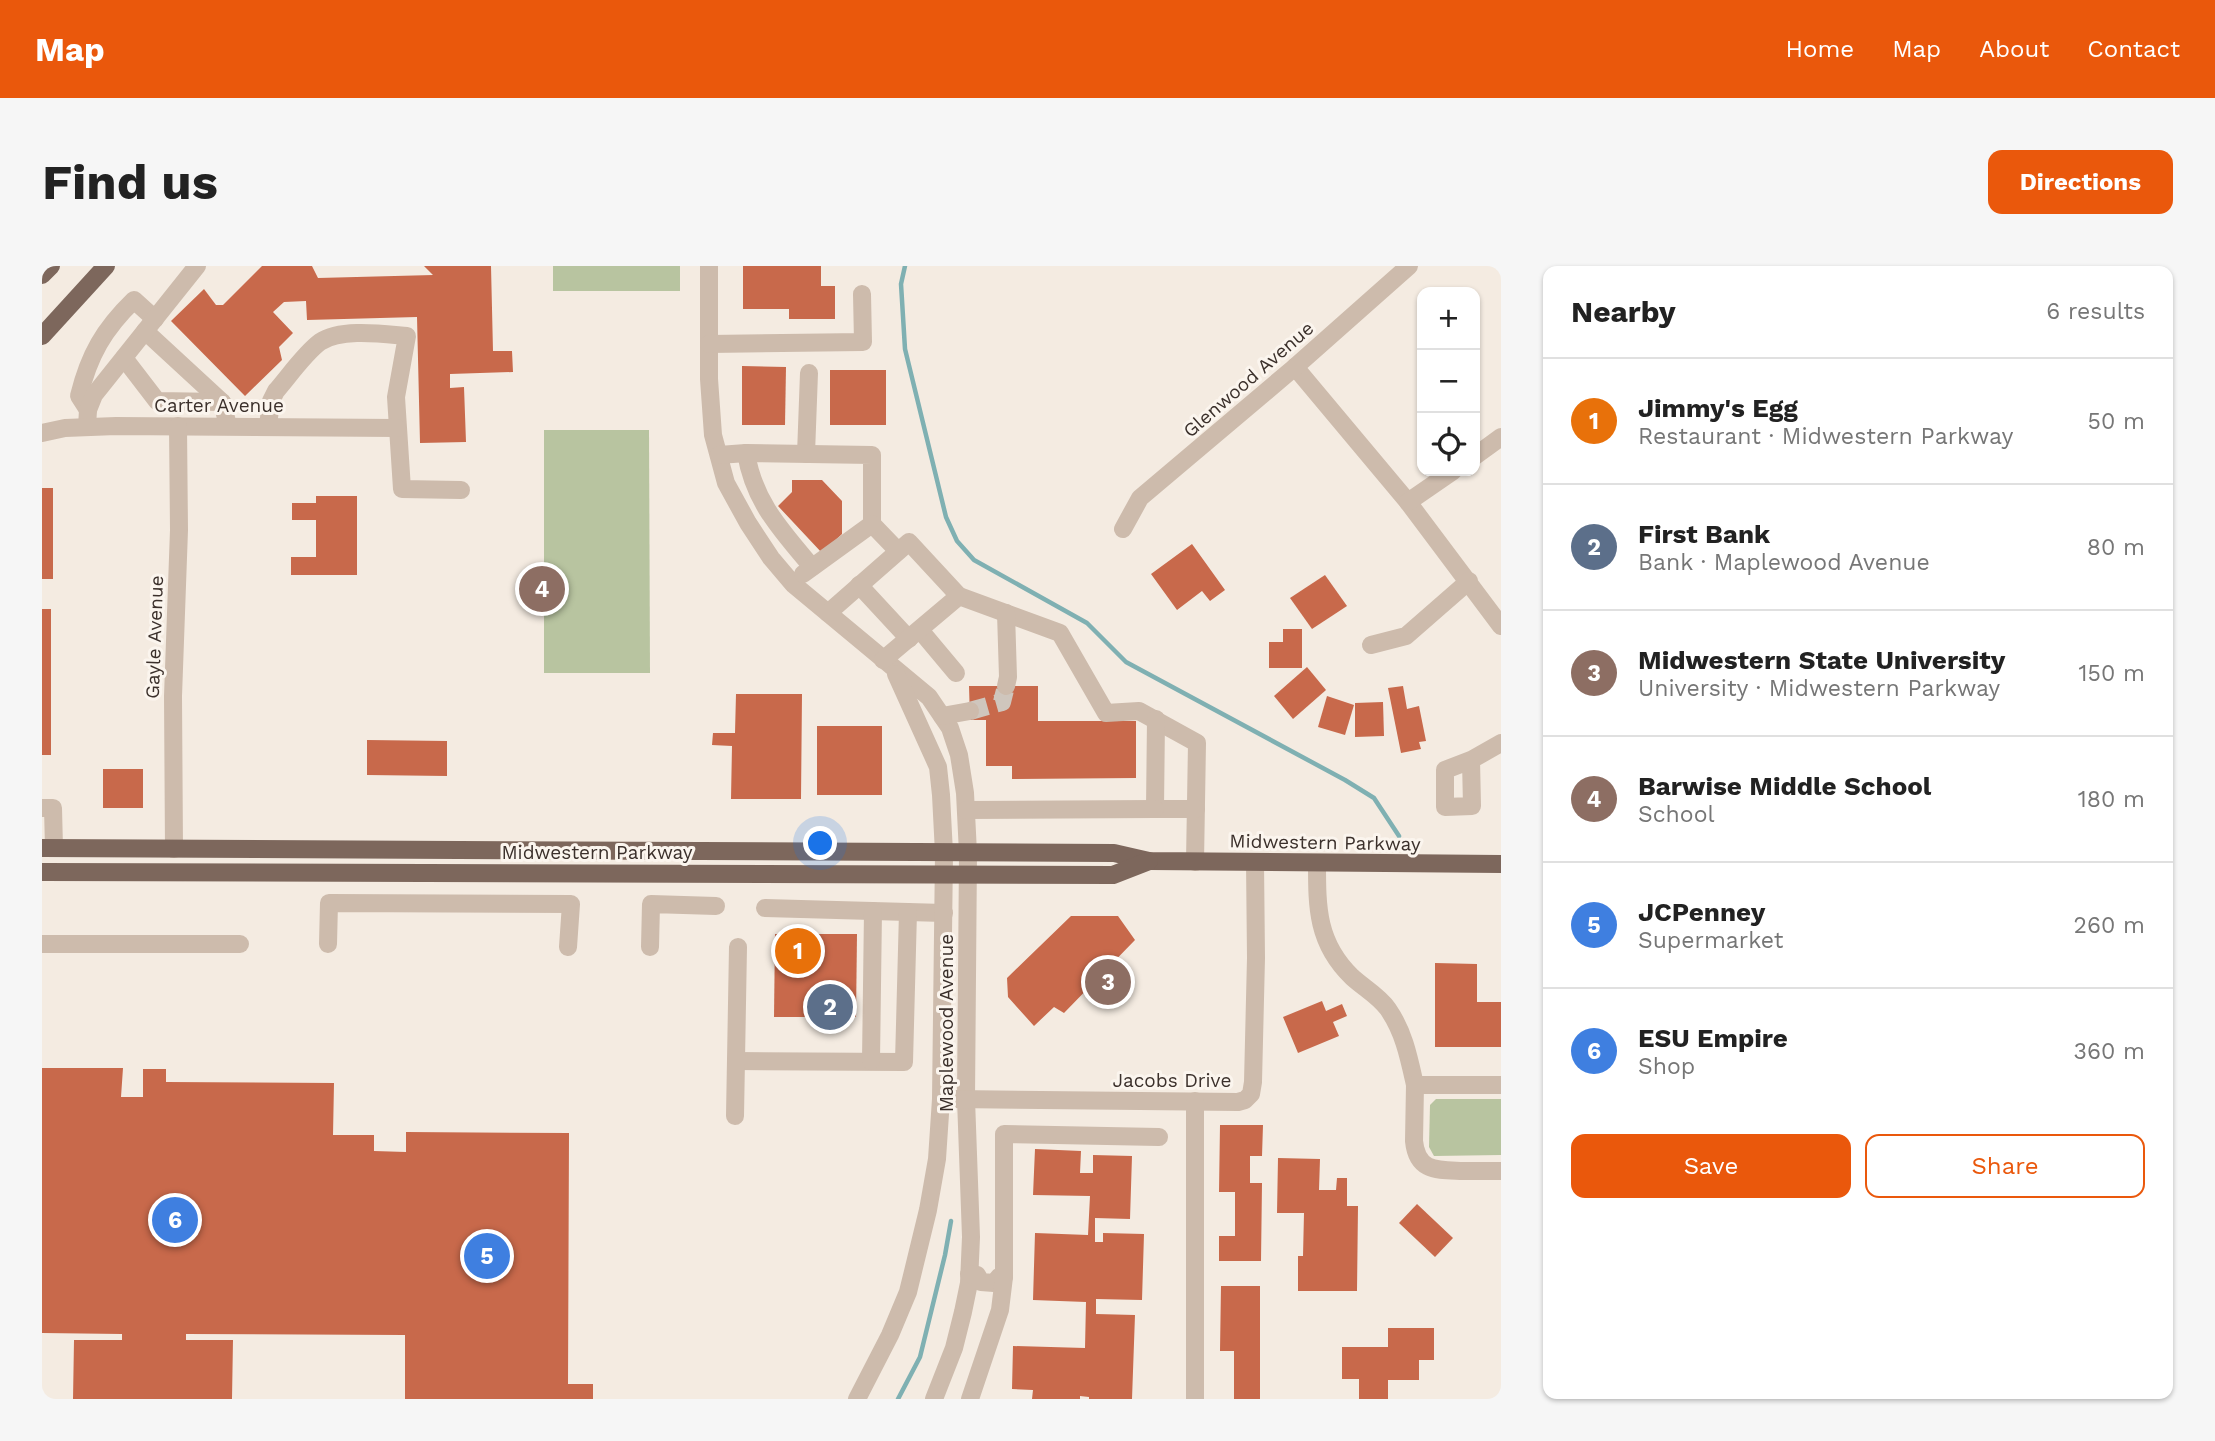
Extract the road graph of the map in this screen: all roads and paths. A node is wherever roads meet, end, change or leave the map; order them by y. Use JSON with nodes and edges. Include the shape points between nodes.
{"nodes":[{"id":1,"x":51,"y":266,"type":"edge"},
{"id":2,"x":106,"y":266,"type":"edge"},
{"id":3,"x":197,"y":266,"type":"edge"},
{"id":4,"x":709,"y":266,"type":"edge"},
{"id":5,"x":1409,"y":266,"type":"edge"},
{"id":6,"x":42,"y":275,"type":"edge"},
{"id":7,"x":862,"y":295,"type":"dead end"},
{"id":8,"x":150,"y":325,"type":"junction"},
{"id":9,"x":42,"y":336,"type":"edge"},
{"id":10,"x":709,"y":344,"type":"junction"},
{"id":11,"x":124,"y":358,"type":"junction"},
{"id":12,"x":1295,"y":367,"type":"junction"},
{"id":13,"x":809,"y":373,"type":"dead end"},
{"id":14,"x":222,"y":402,"type":"junction"},
{"id":15,"x":88,"y":418,"type":"junction"},
{"id":16,"x":178,"y":426,"type":"junction"},
{"id":17,"x":228,"y":426,"type":"junction"},
{"id":18,"x":268,"y":426,"type":"junction"},
{"id":19,"x":397,"y":428,"type":"junction"},
{"id":20,"x":42,"y":433,"type":"edge"},
{"id":21,"x":1501,"y":437,"type":"edge"},
{"id":22,"x":1480,"y":452,"type":"edge"},
{"id":23,"x":746,"y":453,"type":"junction"},
{"id":24,"x":806,"y":454,"type":"junction"},
{"id":25,"x":719,"y":455,"type":"junction"},
{"id":26,"x":1446,"y":476,"type":"edge"},
{"id":27,"x":461,"y":490,"type":"dead end"},
{"id":28,"x":1408,"y":502,"type":"junction"},
{"id":29,"x":872,"y":524,"type":"junction"},
{"id":30,"x":1123,"y":529,"type":"dead end"},
{"id":31,"x":898,"y":551,"type":"junction"},
{"id":32,"x":812,"y":567,"type":"junction"},
{"id":33,"x":1469,"y":581,"type":"junction"},
{"id":34,"x":793,"y":584,"type":"junction"},
{"id":35,"x":859,"y":585,"type":"junction"},
{"id":36,"x":959,"y":596,"type":"junction"},
{"id":37,"x":828,"y":613,"type":"junction"},
{"id":38,"x":1006,"y":613,"type":"junction"},
{"id":39,"x":1501,"y":626,"type":"edge"},
{"id":40,"x":914,"y":634,"type":"junction"},
{"id":41,"x":1371,"y":645,"type":"dead end"},
{"id":42,"x":888,"y":664,"type":"junction"},
{"id":43,"x":957,"y":673,"type":"dead end"},
{"id":44,"x":1006,"y":686,"type":"tunnel mouth"},
{"id":45,"x":970,"y":711,"type":"tunnel mouth"},
{"id":46,"x":942,"y":716,"type":"junction"},
{"id":47,"x":1156,"y":719,"type":"junction"},
{"id":48,"x":1501,"y":743,"type":"edge"},
{"id":49,"x":1471,"y":760,"type":"dead end"},
{"id":50,"x":42,"y":808,"type":"edge"},
{"id":51,"x":1155,"y":809,"type":"junction"},
{"id":52,"x":1196,"y":809,"type":"junction"},
{"id":53,"x":966,"y":810,"type":"junction"},
{"id":54,"x":48,"y":848,"type":"edge"},
{"id":55,"x":174,"y":849,"type":"junction"},
{"id":56,"x":288,"y":849,"type":"junction"},
{"id":57,"x":617,"y":851,"type":"junction"},
{"id":58,"x":944,"y":853,"type":"junction"},
{"id":59,"x":968,"y":853,"type":"junction"},
{"id":60,"x":1149,"y":861,"type":"junction"},
{"id":61,"x":1195,"y":862,"type":"junction"},
{"id":62,"x":1255,"y":862,"type":"junction"},
{"id":63,"x":1317,"y":863,"type":"junction"},
{"id":64,"x":1501,"y":864,"type":"edge"},
{"id":65,"x":42,"y":872,"type":"edge"},
{"id":66,"x":174,"y":872,"type":"junction"},
{"id":67,"x":288,"y":873,"type":"junction"},
{"id":68,"x":617,"y":873,"type":"junction"},
{"id":69,"x":944,"y":874,"type":"junction"},
{"id":70,"x":968,"y":875,"type":"junction"},
{"id":71,"x":716,"y":906,"type":"dead end"},
{"id":72,"x":765,"y":908,"type":"dead end"},
{"id":73,"x":873,"y":911,"type":"junction"},
{"id":74,"x":908,"y":912,"type":"junction"},
{"id":75,"x":944,"y":913,"type":"junction"},
{"id":76,"x":42,"y":944,"type":"edge"},
{"id":77,"x":240,"y":944,"type":"dead end"},
{"id":78,"x":328,"y":944,"type":"dead end"},
{"id":79,"x":568,"y":947,"type":"dead end"},
{"id":80,"x":650,"y":947,"type":"dead end"},
{"id":81,"x":738,"y":947,"type":"dead end"},
{"id":82,"x":736,"y":1060,"type":"junction"},
{"id":83,"x":872,"y":1061,"type":"junction"},
{"id":84,"x":1415,"y":1085,"type":"junction"},
{"id":85,"x":1501,"y":1085,"type":"edge"},
{"id":86,"x":942,"y":1099,"type":"junction"},
{"id":87,"x":966,"y":1099,"type":"junction"},
{"id":88,"x":1195,"y":1101,"type":"junction"},
{"id":89,"x":734,"y":1116,"type":"dead end"},
{"id":90,"x":1159,"y":1137,"type":"dead end"},
{"id":91,"x":1501,"y":1171,"type":"edge"},
{"id":92,"x":973,"y":1274,"type":"junction"},
{"id":93,"x":1002,"y":1277,"type":"junction"},
{"id":94,"x":857,"y":1399,"type":"edge"},
{"id":95,"x":934,"y":1399,"type":"edge"},
{"id":96,"x":970,"y":1399,"type":"edge"},
{"id":97,"x":1195,"y":1399,"type":"edge"}],
"edges":[{"from":1,"to":6,"type":"main road"},
{"from":2,"to":9,"type":"main road"},
{"from":3,"to":8,"type":"street"},
{"from":4,"to":10,"type":"street","name":"Maplewood Avenue"},
{"from":5,"to":12,"type":"street","name":"Glenwood Avenue"},
{"from":7,"to":10,"type":"street","via":[[863,342]]},
{"from":8,"to":11,"type":"street"},
{"from":8,"to":14,"type":"street"},
{"from":8,"to":15,"type":"street","via":[[134,300],[112,322],[95,348],[79,396]]},
{"from":10,"to":25,"type":"street","name":"Maplewood Avenue","via":[[713,435]]},
{"from":11,"to":14,"type":"street","via":[[157,401]]},
{"from":11,"to":15,"type":"street","via":[[94,396]]},
{"from":12,"to":28,"type":"street"},
{"from":12,"to":30,"type":"street","name":"Glenwood Avenue","via":[[1140,498]]},
{"from":13,"to":24,"type":"street"},
{"from":14,"to":17,"type":"street"},
{"from":15,"to":16,"type":"street","name":"Carter Avenue"},
{"from":15,"to":20,"type":"street","name":"Carter Avenue"},
{"from":16,"to":17,"type":"street","name":"Carter Avenue"},
{"from":16,"to":55,"type":"street","name":"Gayle Avenue"},
{"from":17,"to":18,"type":"street","name":"Carter Avenue"},
{"from":18,"to":19,"type":"street","name":"Carter Avenue"},
{"from":18,"to":19,"type":"street","via":[[276,391],[320,342],[336,335],[374,333],[407,335],[396,397]]},
{"from":19,"to":27,"type":"street","via":[[402,489]]},
{"from":21,"to":22,"type":"street"},
{"from":23,"to":24,"type":"street"},
{"from":23,"to":25,"type":"street"},
{"from":23,"to":32,"type":"street","via":[[750,475],[770,517]]},
{"from":24,"to":29,"type":"street","via":[[872,455]]},
{"from":25,"to":34,"type":"street","name":"Maplewood Avenue","via":[[726,483],[748,523]]},
{"from":26,"to":28,"type":"street"},
{"from":28,"to":33,"type":"street"},
{"from":29,"to":31,"type":"street"},
{"from":29,"to":32,"type":"street"},
{"from":31,"to":35,"type":"street"},
{"from":31,"to":36,"type":"street","via":[[909,542]]},
{"from":32,"to":34,"type":"street"},
{"from":33,"to":39,"type":"street"},
{"from":33,"to":41,"type":"street","via":[[1406,636]]},
{"from":34,"to":37,"type":"street","name":"Maplewood Avenue"},
{"from":35,"to":37,"type":"street"},
{"from":35,"to":40,"type":"street"},
{"from":36,"to":38,"type":"street"},
{"from":36,"to":40,"type":"street"},
{"from":37,"to":42,"type":"street","name":"Maplewood Avenue"},
{"from":38,"to":44,"type":"street"},
{"from":38,"to":47,"type":"street","via":[[1060,633],[1106,713],[1139,711]]},
{"from":40,"to":42,"type":"street"},
{"from":40,"to":43,"type":"street"},
{"from":42,"to":46,"type":"street","name":"Maplewood Avenue","via":[[929,697]]},
{"from":42,"to":58,"type":"street","name":"Maplewood Avenue","via":[[938,767]]},
{"from":45,"to":46,"type":"street"},
{"from":46,"to":53,"type":"street","name":"Maplewood Avenue","via":[[959,755]]},
{"from":47,"to":51,"type":"street"},
{"from":47,"to":52,"type":"street","via":[[1197,743]]},
{"from":48,"to":49,"type":"street"},
{"from":50,"to":54,"type":"street","via":[[53,808]]},
{"from":51,"to":52,"type":"street"},
{"from":51,"to":53,"type":"street"},
{"from":52,"to":61,"type":"street"},
{"from":53,"to":59,"type":"street","name":"Maplewood Avenue"},
{"from":54,"to":55,"type":"main road","name":"Midwestern Parkway"},
{"from":55,"to":56,"type":"main road","name":"Midwestern Parkway"},
{"from":55,"to":66,"type":"main road"},
{"from":56,"to":57,"type":"main road","name":"Midwestern Parkway"},
{"from":56,"to":67,"type":"main road"},
{"from":57,"to":58,"type":"main road","name":"Midwestern Parkway"},
{"from":57,"to":68,"type":"main road"},
{"from":58,"to":59,"type":"main road","name":"Midwestern Parkway"},
{"from":58,"to":69,"type":"street","name":"Maplewood Avenue"},
{"from":59,"to":60,"type":"main road","name":"Midwestern Parkway","via":[[1114,853]]},
{"from":59,"to":70,"type":"street","name":"Maplewood Avenue"},
{"from":60,"to":61,"type":"main road","name":"Midwestern Parkway"},
{"from":60,"to":70,"type":"main road","name":"Midwestern Parkway","via":[[1113,875]]},
{"from":61,"to":62,"type":"main road","name":"Midwestern Parkway"},
{"from":62,"to":63,"type":"main road","name":"Midwestern Parkway"},
{"from":62,"to":88,"type":"street","name":"Jacobs Drive","via":[[1251,1094],[1238,1102]]},
{"from":63,"to":64,"type":"main road","name":"Midwestern Parkway"},
{"from":63,"to":84,"type":"street","via":[[1317,910],[1329,947],[1345,970],[1387,1008],[1404,1038]]},
{"from":65,"to":66,"type":"main road","name":"Midwestern Parkway"},
{"from":66,"to":67,"type":"main road","name":"Midwestern Parkway"},
{"from":67,"to":68,"type":"main road","name":"Midwestern Parkway"},
{"from":68,"to":69,"type":"main road","name":"Midwestern Parkway"},
{"from":69,"to":70,"type":"main road","name":"Midwestern Parkway"},
{"from":69,"to":75,"type":"street","name":"Maplewood Avenue"},
{"from":70,"to":87,"type":"street","name":"Maplewood Avenue"},
{"from":71,"to":80,"type":"street","via":[[651,904]]},
{"from":72,"to":73,"type":"street"},
{"from":73,"to":74,"type":"street"},
{"from":73,"to":83,"type":"street"},
{"from":74,"to":75,"type":"street"},
{"from":74,"to":83,"type":"street","via":[[904,1062]]},
{"from":75,"to":86,"type":"street","name":"Maplewood Avenue"},
{"from":76,"to":77,"type":"street"},
{"from":78,"to":79,"type":"street","via":[[329,903],[571,904]]},
{"from":81,"to":82,"type":"street"},
{"from":82,"to":83,"type":"street"},
{"from":82,"to":89,"type":"street"},
{"from":84,"to":85,"type":"street"},
{"from":84,"to":91,"type":"street","via":[[1415,1150],[1421,1161],[1436,1170]]},
{"from":86,"to":87,"type":"street","name":"Jacobs Drive"},
{"from":86,"to":94,"type":"street","name":"Maplewood Avenue","via":[[937,1159],[908,1292]]},
{"from":87,"to":88,"type":"street","name":"Jacobs Drive"},
{"from":87,"to":92,"type":"street","name":"Maplewood Avenue"},
{"from":88,"to":97,"type":"street"},
{"from":90,"to":93,"type":"street","via":[[1004,1134]]},
{"from":92,"to":93,"type":"street","via":[[981,1282],[994,1283]]},
{"from":92,"to":95,"type":"street","name":"Maplewood Avenue","via":[[954,1348]]},
{"from":93,"to":96,"type":"street","via":[[1000,1310]]}]}
